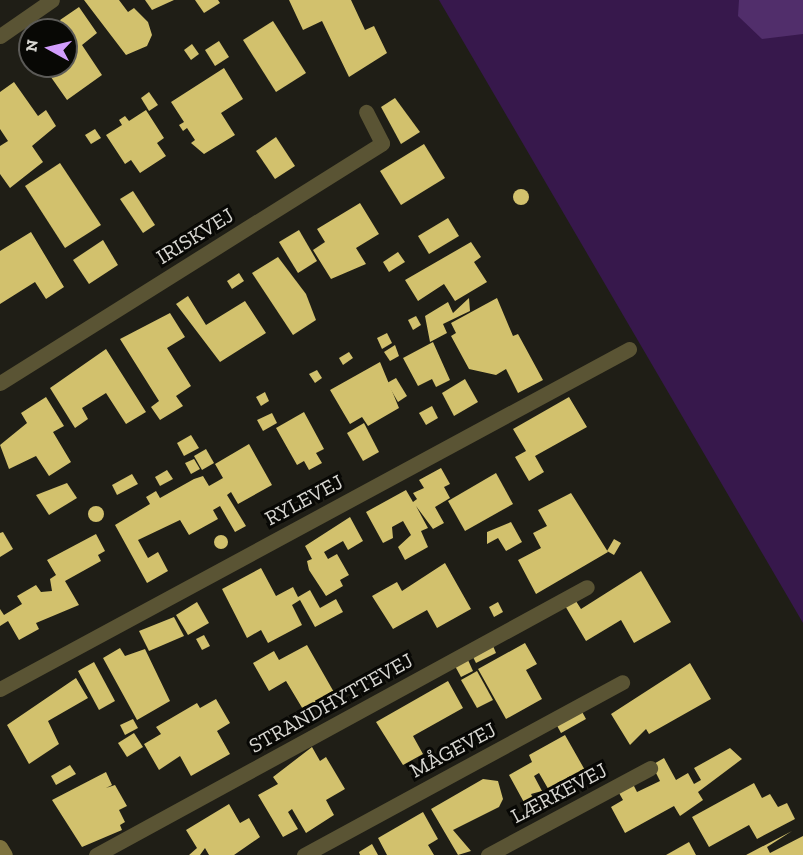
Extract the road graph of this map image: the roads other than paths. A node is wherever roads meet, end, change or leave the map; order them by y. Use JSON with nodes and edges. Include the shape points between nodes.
{"nodes":[{"id":1,"x":52,"y":0,"type":"edge"},
{"id":2,"x":0,"y":36,"type":"edge"},
{"id":3,"x":366,"y":112,"type":"dead end"},
{"id":4,"x":629,"y":349,"type":"dead end"},
{"id":5,"x":0,"y":383,"type":"edge"},
{"id":6,"x":587,"y":587,"type":"dead end"},
{"id":7,"x":622,"y":682,"type":"dead end"},
{"id":8,"x":0,"y":689,"type":"edge"},
{"id":9,"x":650,"y":768,"type":"dead end"},
{"id":10,"x":0,"y":847,"type":"edge"},
{"id":11,"x":5,"y":855,"type":"edge"},
{"id":12,"x":96,"y":855,"type":"edge"},
{"id":13,"x":304,"y":855,"type":"edge"},
{"id":14,"x":488,"y":855,"type":"edge"}],
"edges":[{"from":1,"to":2,"type":"street"},
{"from":3,"to":5,"type":"street","name":"IRISKVEJ","via":[[382,143]]},
{"from":4,"to":8,"type":"street","name":"RYLEVEJ"},
{"from":6,"to":12,"type":"street","name":"STRANDHYTTEVEJ"},
{"from":7,"to":13,"type":"street","name":"MÅGEVEJ"},
{"from":9,"to":14,"type":"street","name":"LÆRKEVEJ"},
{"from":10,"to":11,"type":"main road"}]}
